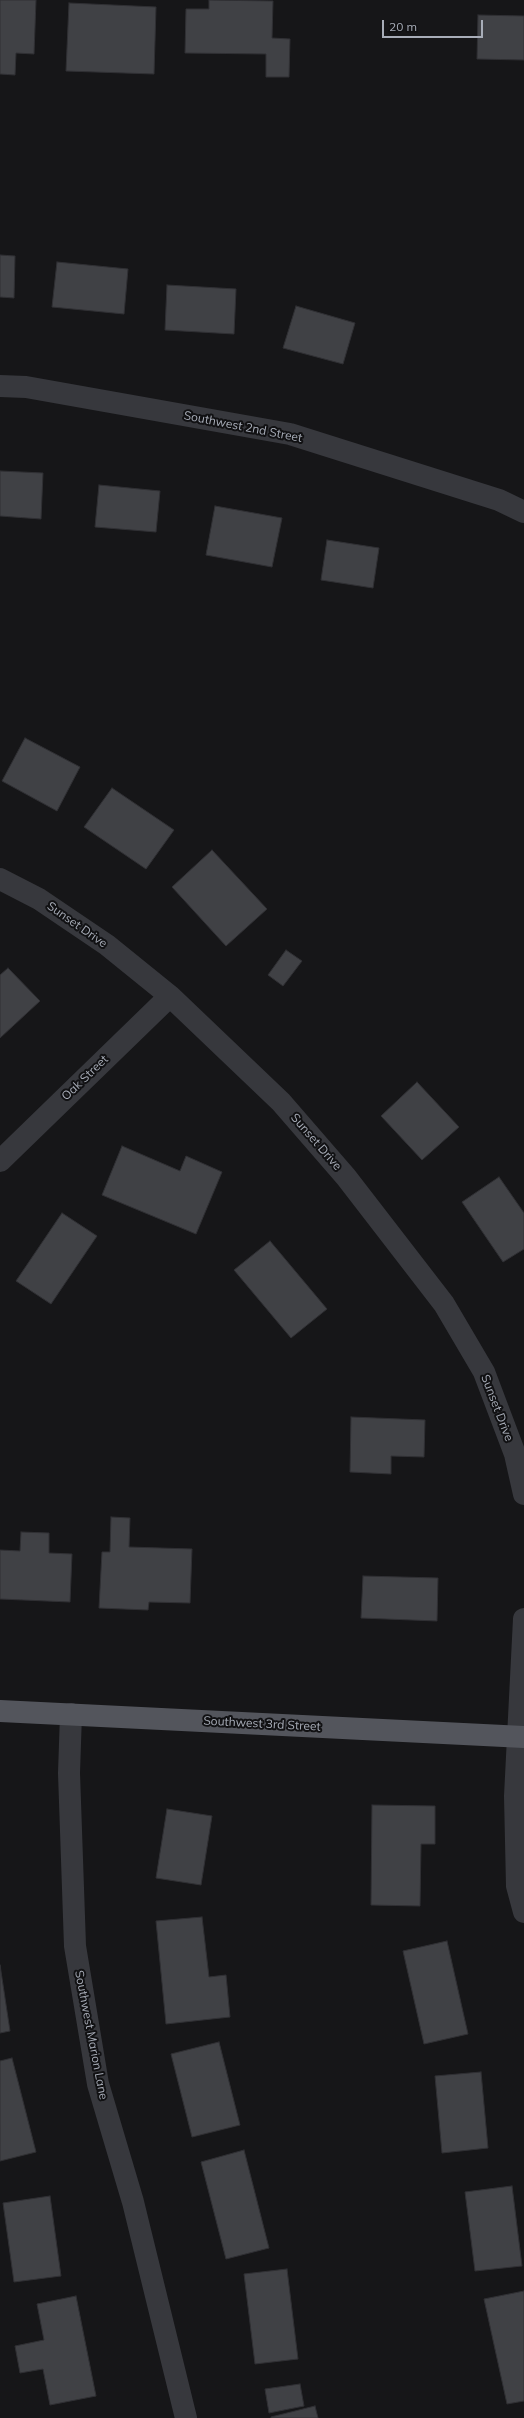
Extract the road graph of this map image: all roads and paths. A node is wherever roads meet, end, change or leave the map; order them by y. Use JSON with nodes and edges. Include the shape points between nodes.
{"nodes":[{"id":1,"x":0,"y":386,"type":"edge"},
{"id":2,"x":524,"y":512,"type":"edge"},
{"id":3,"x":0,"y":878,"type":"edge"},
{"id":4,"x":170,"y":996,"type":"junction"},
{"id":5,"x":0,"y":1161,"type":"edge"},
{"id":6,"x":524,"y":1494,"type":"edge"},
{"id":7,"x":524,"y":1619,"type":"edge"},
{"id":8,"x":0,"y":1710,"type":"edge"},
{"id":9,"x":72,"y":1714,"type":"junction"},
{"id":10,"x":521,"y":1737,"type":"edge"},
{"id":11,"x":524,"y":1912,"type":"edge"},
{"id":12,"x":186,"y":2418,"type":"edge"}],
"edges":[{"from":1,"to":2,"type":"street","name":"Southwest 2nd Street","via":[[26,387],[290,434],[499,500]]},
{"from":3,"to":4,"type":"street","name":"Sunset Drive","via":[[39,899],[106,945]]},
{"from":4,"to":5,"type":"street","name":"Oak Street"},
{"from":4,"to":6,"type":"street","name":"Sunset Drive","via":[[281,1102],[346,1177],[444,1304],[484,1372],[515,1454]]},
{"from":7,"to":10,"type":"street"},
{"from":8,"to":9,"type":"main road","name":"Southwest 3rd Street"},
{"from":9,"to":10,"type":"main road","name":"Southwest 3rd Street"},
{"from":9,"to":12,"type":"street","name":"Southwest Marion Lane","via":[[69,1772],[74,1946],[98,2084],[133,2202]]},
{"from":10,"to":11,"type":"street","via":[[515,1796],[517,1886]]}]}
